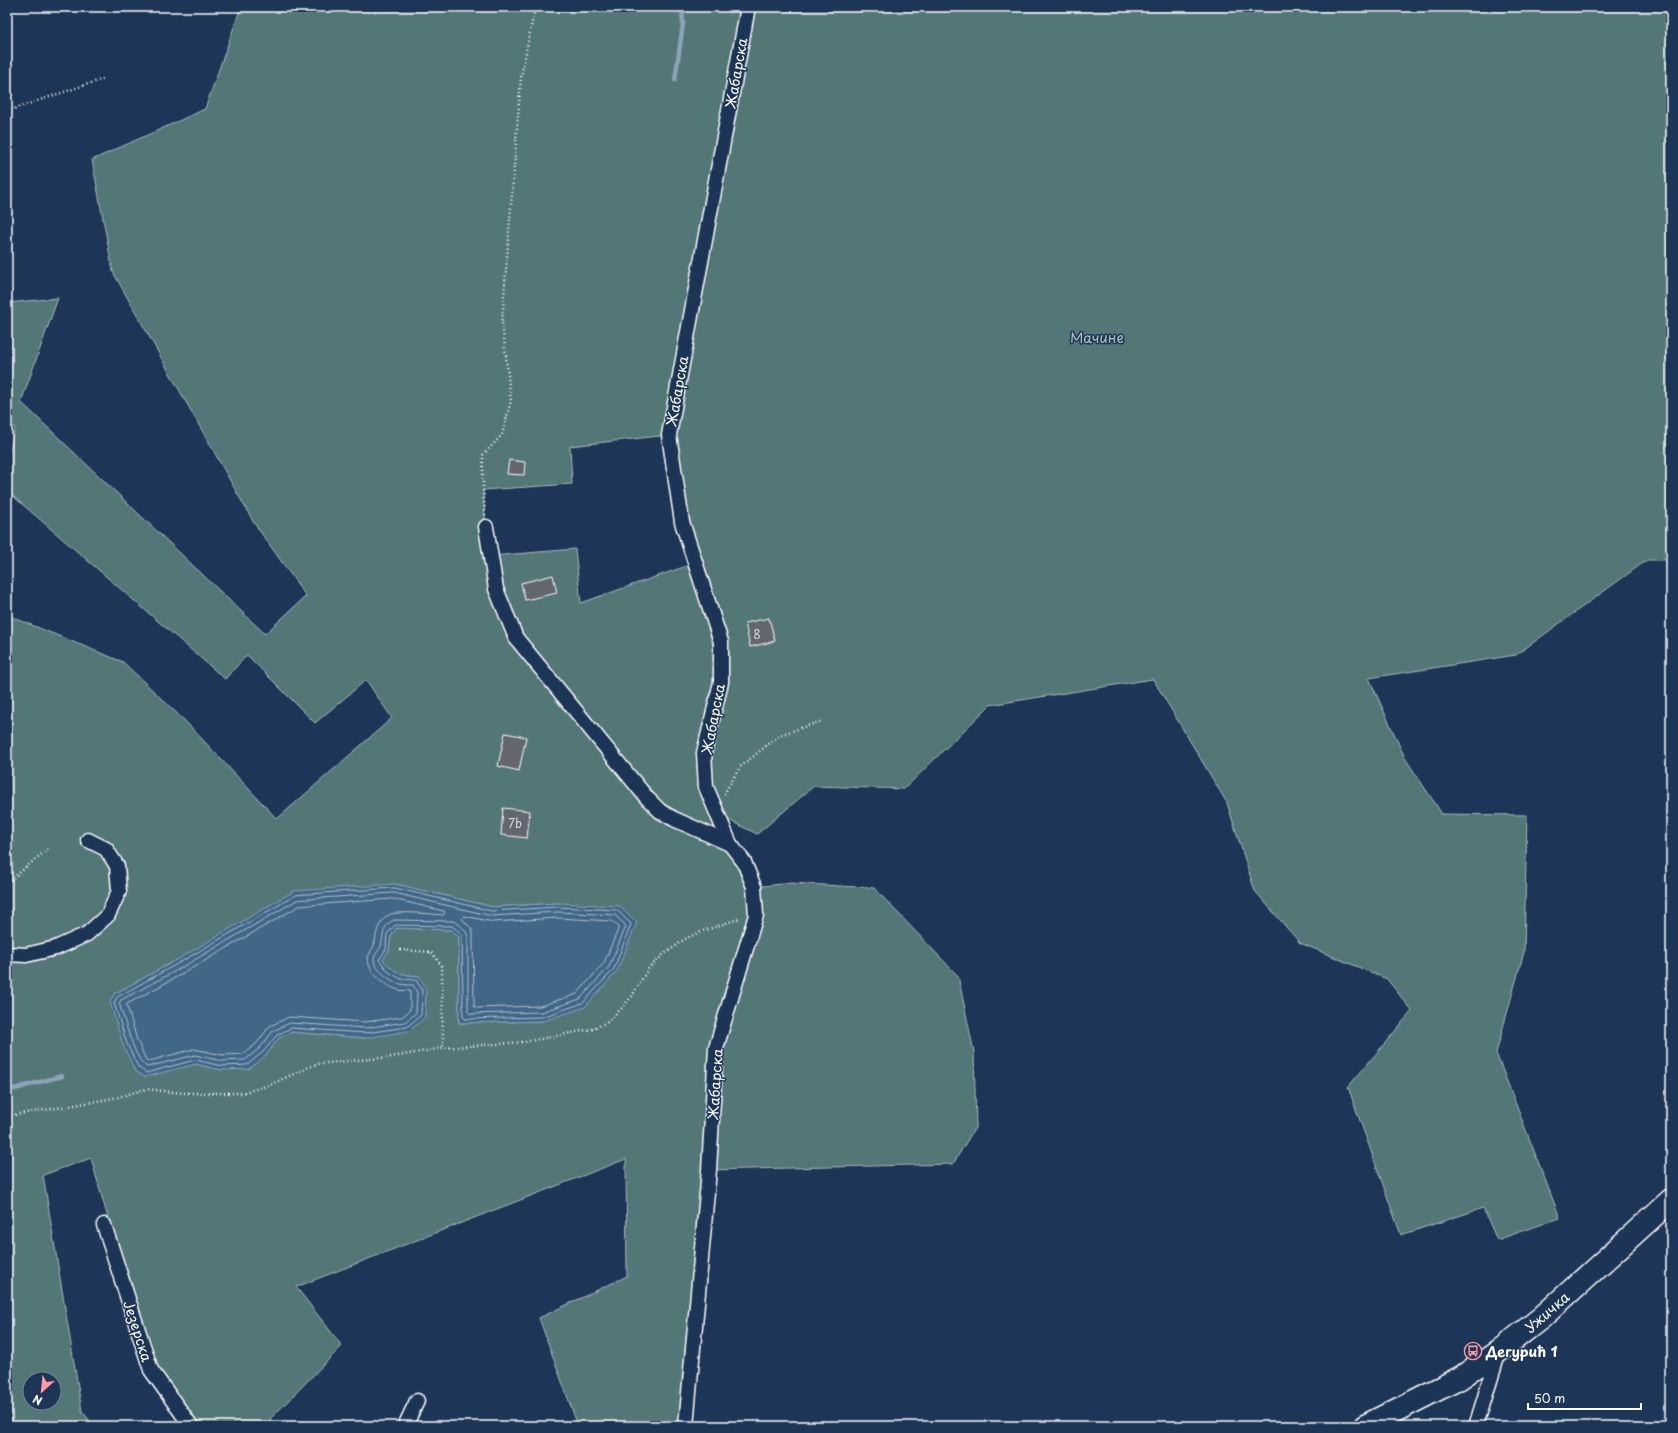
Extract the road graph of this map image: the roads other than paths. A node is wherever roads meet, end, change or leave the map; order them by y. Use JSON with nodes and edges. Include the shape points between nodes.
{"nodes":[{"id":1,"x":748,"y":7,"type":"edge"},
{"id":2,"x":486,"y":527,"type":"road end"},
{"id":3,"x":88,"y":840,"type":"dead end"},
{"id":4,"x":730,"y":844,"type":"junction"},
{"id":5,"x":7,"y":954,"type":"edge"},
{"id":6,"x":1671,"y":1200,"type":"edge"},
{"id":7,"x":104,"y":1226,"type":"dead end"},
{"id":8,"x":1499,"y":1351,"type":"junction"},
{"id":9,"x":417,"y":1401,"type":"dead end"},
{"id":10,"x":191,"y":1426,"type":"edge"},
{"id":11,"x":405,"y":1426,"type":"edge"},
{"id":12,"x":686,"y":1426,"type":"edge"},
{"id":13,"x":1365,"y":1426,"type":"edge"},
{"id":14,"x":1476,"y":1426,"type":"edge"}],
"edges":[{"from":1,"to":4,"type":"street","name":"Жабарска","via":[[669,434],[682,522],[721,642],[721,682],[704,753],[706,787]]},
{"from":2,"to":4,"type":"street","via":[[496,589],[516,638],[646,798],[674,819]]},
{"from":3,"to":5,"type":"street","via":[[106,849],[117,866],[119,891],[108,914],[87,934],[56,948],[26,955]]},
{"from":4,"to":12,"type":"street","name":"Жабарска","via":[[744,862],[754,887],[756,915],[716,1048],[709,1170]]},
{"from":6,"to":8,"type":"main road","name":"Ужичка","via":[[1542,1318]]},
{"from":7,"to":10,"type":"street","name":"Језерска","via":[[151,1370]]},
{"from":8,"to":13,"type":"main road","name":"Ужичка","via":[[1455,1380]]},
{"from":8,"to":14,"type":"street"},
{"from":9,"to":11,"type":"street"}]}
